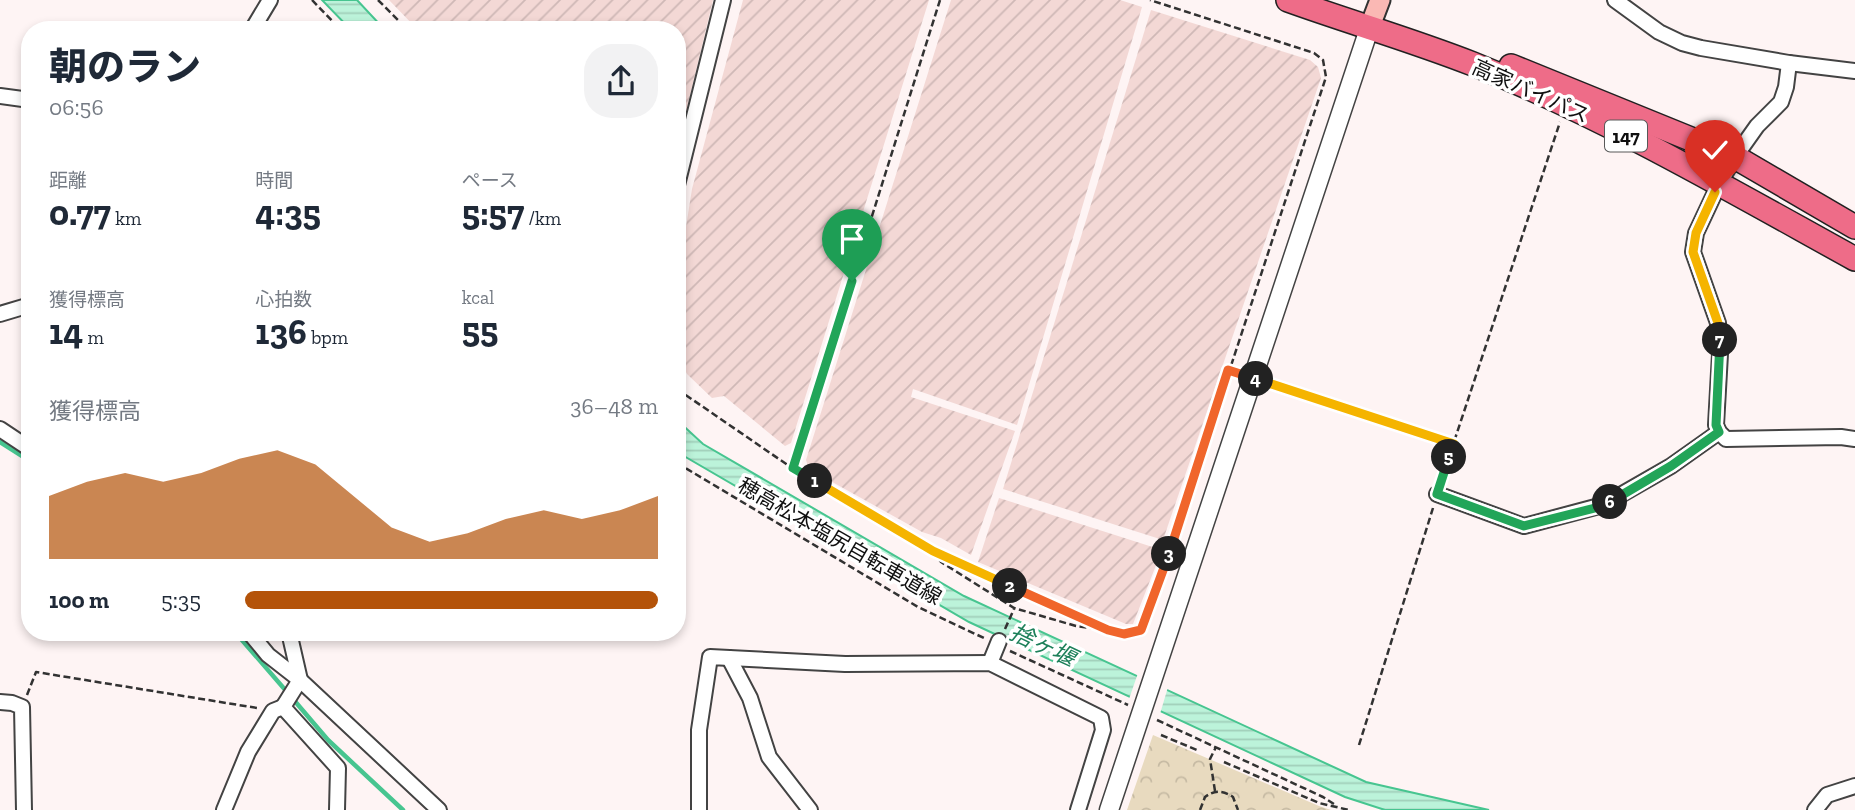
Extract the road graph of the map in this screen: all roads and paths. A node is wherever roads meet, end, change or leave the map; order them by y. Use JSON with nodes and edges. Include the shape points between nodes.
{"nodes":[{"id":1,"x":270,"y":0,"type":"edge"},
{"id":2,"x":312,"y":0,"type":"edge"},
{"id":3,"x":378,"y":0,"type":"edge"},
{"id":4,"x":723,"y":0,"type":"edge"},
{"id":5,"x":940,"y":0,"type":"edge"},
{"id":6,"x":1150,"y":0,"type":"edge"},
{"id":7,"x":1288,"y":0,"type":"edge"},
{"id":8,"x":1380,"y":0,"type":"edge"},
{"id":9,"x":1615,"y":0,"type":"edge"},
{"id":10,"x":257,"y":21,"type":"edge"},
{"id":11,"x":332,"y":21,"type":"edge"},
{"id":12,"x":399,"y":21,"type":"edge"},
{"id":13,"x":1378,"y":32,"type":"junction"},
{"id":14,"x":1789,"y":63,"type":"junction"},
{"id":15,"x":1855,"y":71,"type":"edge"},
{"id":16,"x":0,"y":96,"type":"edge"},
{"id":17,"x":21,"y":99,"type":"edge"},
{"id":18,"x":1559,"y":126,"type":"dead end"},
{"id":19,"x":686,"y":148,"type":"edge"},
{"id":20,"x":1735,"y":157,"type":"junction"},
{"id":21,"x":1719,"y":184,"type":"junction"},
{"id":22,"x":1855,"y":227,"type":"edge"},
{"id":23,"x":1855,"y":259,"type":"edge"},
{"id":24,"x":21,"y":308,"type":"edge"},
{"id":25,"x":0,"y":314,"type":"edge"},
{"id":26,"x":1254,"y":378,"type":"junction"},
{"id":27,"x":686,"y":395,"type":"edge"},
{"id":28,"x":0,"y":429,"type":"edge"},
{"id":29,"x":1719,"y":432,"type":"junction"},
{"id":30,"x":1855,"y":439,"type":"edge"},
{"id":31,"x":21,"y":443,"type":"edge"},
{"id":32,"x":1454,"y":444,"type":"junction"},
{"id":33,"x":686,"y":468,"type":"edge"},
{"id":34,"x":793,"y":468,"type":"junction"},
{"id":35,"x":1437,"y":494,"type":"junction"},
{"id":36,"x":933,"y":551,"type":"junction"},
{"id":37,"x":1014,"y":608,"type":"junction"},
{"id":38,"x":1012,"y":614,"type":"dead end"},
{"id":39,"x":1108,"y":630,"type":"junction"},
{"id":40,"x":256,"y":641,"type":"edge"},
{"id":41,"x":291,"y":641,"type":"edge"},
{"id":42,"x":994,"y":641,"type":"joint"},
{"id":43,"x":1010,"y":651,"type":"dead end"},
{"id":44,"x":729,"y":658,"type":"junction"},
{"id":45,"x":990,"y":663,"type":"junction"},
{"id":46,"x":300,"y":680,"type":"junction"},
{"id":47,"x":0,"y":702,"type":"edge"},
{"id":48,"x":22,"y":707,"type":"junction"},
{"id":49,"x":278,"y":709,"type":"junction"},
{"id":50,"x":1142,"y":711,"type":"junction"},
{"id":51,"x":1161,"y":734,"type":"dead end"},
{"id":52,"x":1359,"y":745,"type":"dead end"},
{"id":53,"x":1216,"y":747,"type":"junction"},
{"id":54,"x":1198,"y":750,"type":"dead end"},
{"id":55,"x":1224,"y":762,"type":"dead end"},
{"id":56,"x":1855,"y":786,"type":"edge"},
{"id":57,"x":1215,"y":791,"type":"junction"},
{"id":58,"x":1337,"y":806,"type":"junction"},
{"id":59,"x":23,"y":810,"type":"edge"},
{"id":60,"x":225,"y":810,"type":"edge"},
{"id":61,"x":337,"y":810,"type":"edge"},
{"id":62,"x":439,"y":810,"type":"edge"},
{"id":63,"x":699,"y":810,"type":"edge"},
{"id":64,"x":810,"y":810,"type":"edge"},
{"id":65,"x":1078,"y":810,"type":"edge"},
{"id":66,"x":1109,"y":810,"type":"edge"},
{"id":67,"x":1200,"y":810,"type":"edge"},
{"id":68,"x":1238,"y":810,"type":"edge"},
{"id":69,"x":1349,"y":810,"type":"edge"},
{"id":70,"x":1815,"y":810,"type":"edge"}],
"edges":[{"from":1,"to":10,"type":"street"},
{"from":2,"to":11,"type":"path"},
{"from":3,"to":12,"type":"path"},
{"from":4,"to":19,"type":"street"},
{"from":5,"to":34,"type":"path"},
{"from":6,"to":39,"type":"path","via":[[1314,53],[1323,60],[1326,76],[1141,630],[1124,634]]},
{"from":7,"to":13,"type":"highway","name":"高家バイパス","number":"147"},
{"from":8,"to":13,"type":"main road"},
{"from":9,"to":14,"type":"street","via":[[1682,43]]},
{"from":13,"to":20,"type":"highway","name":"高家バイパス","number":"147","via":[[1520,69]]},
{"from":13,"to":21,"type":"highway","name":"高家バイパス","number":"147","via":[[1472,64]]},
{"from":13,"to":26,"type":"street"},
{"from":14,"to":15,"type":"street"},
{"from":14,"to":20,"type":"street","via":[[1781,102]]},
{"from":16,"to":17,"type":"street"},
{"from":18,"to":32,"type":"path"},
{"from":20,"to":21,"type":"street"},
{"from":20,"to":22,"type":"highway","name":"高家バイパス","number":"147"},
{"from":21,"to":23,"type":"highway","name":"高家バイパス","number":"147"},
{"from":21,"to":29,"type":"street","via":[[1696,233],[1693,252],[1718,323]]},
{"from":24,"to":25,"type":"street"},
{"from":26,"to":32,"type":"path"},
{"from":26,"to":50,"type":"street"},
{"from":27,"to":34,"type":"path"},
{"from":28,"to":31,"type":"street"},
{"from":29,"to":30,"type":"street","via":[[1726,439]]},
{"from":29,"to":35,"type":"street","via":[[1603,506],[1524,526]]},
{"from":32,"to":35,"type":"path"},
{"from":33,"to":42,"type":"path","name":"穂高松本塩尻自転車道線","via":[[918,607]]},
{"from":34,"to":36,"type":"path"},
{"from":35,"to":52,"type":"path"},
{"from":36,"to":37,"type":"path","via":[[941,562]]},
{"from":36,"to":39,"type":"path"},
{"from":37,"to":38,"type":"path"},
{"from":37,"to":39,"type":"path"},
{"from":40,"to":46,"type":"street"},
{"from":41,"to":46,"type":"street"},
{"from":42,"to":45,"type":"street"},
{"from":43,"to":50,"type":"path"},
{"from":44,"to":45,"type":"street","via":[[845,664]]},
{"from":44,"to":63,"type":"street","via":[[710,657],[699,730]]},
{"from":44,"to":64,"type":"street","via":[[750,698],[769,757]]},
{"from":45,"to":65,"type":"street","via":[[1101,718],[1103,730]]},
{"from":46,"to":49,"type":"street"},
{"from":46,"to":62,"type":"street"},
{"from":47,"to":48,"type":"street"},
{"from":48,"to":49,"type":"path","via":[[36,672]]},
{"from":48,"to":59,"type":"street"},
{"from":49,"to":60,"type":"street","via":[[241,767]]},
{"from":49,"to":61,"type":"street","via":[[338,768]]},
{"from":50,"to":53,"type":"path"},
{"from":50,"to":66,"type":"street"},
{"from":51,"to":54,"type":"path"},
{"from":53,"to":57,"type":"path","via":[[1210,759]]},
{"from":53,"to":58,"type":"path"},
{"from":55,"to":58,"type":"path","via":[[1308,799]]},
{"from":56,"to":70,"type":"street","via":[[1827,795]]},
{"from":57,"to":67,"type":"path","via":[[1205,797]]},
{"from":57,"to":68,"type":"path","via":[[1233,797]]},
{"from":58,"to":69,"type":"path"}]}
